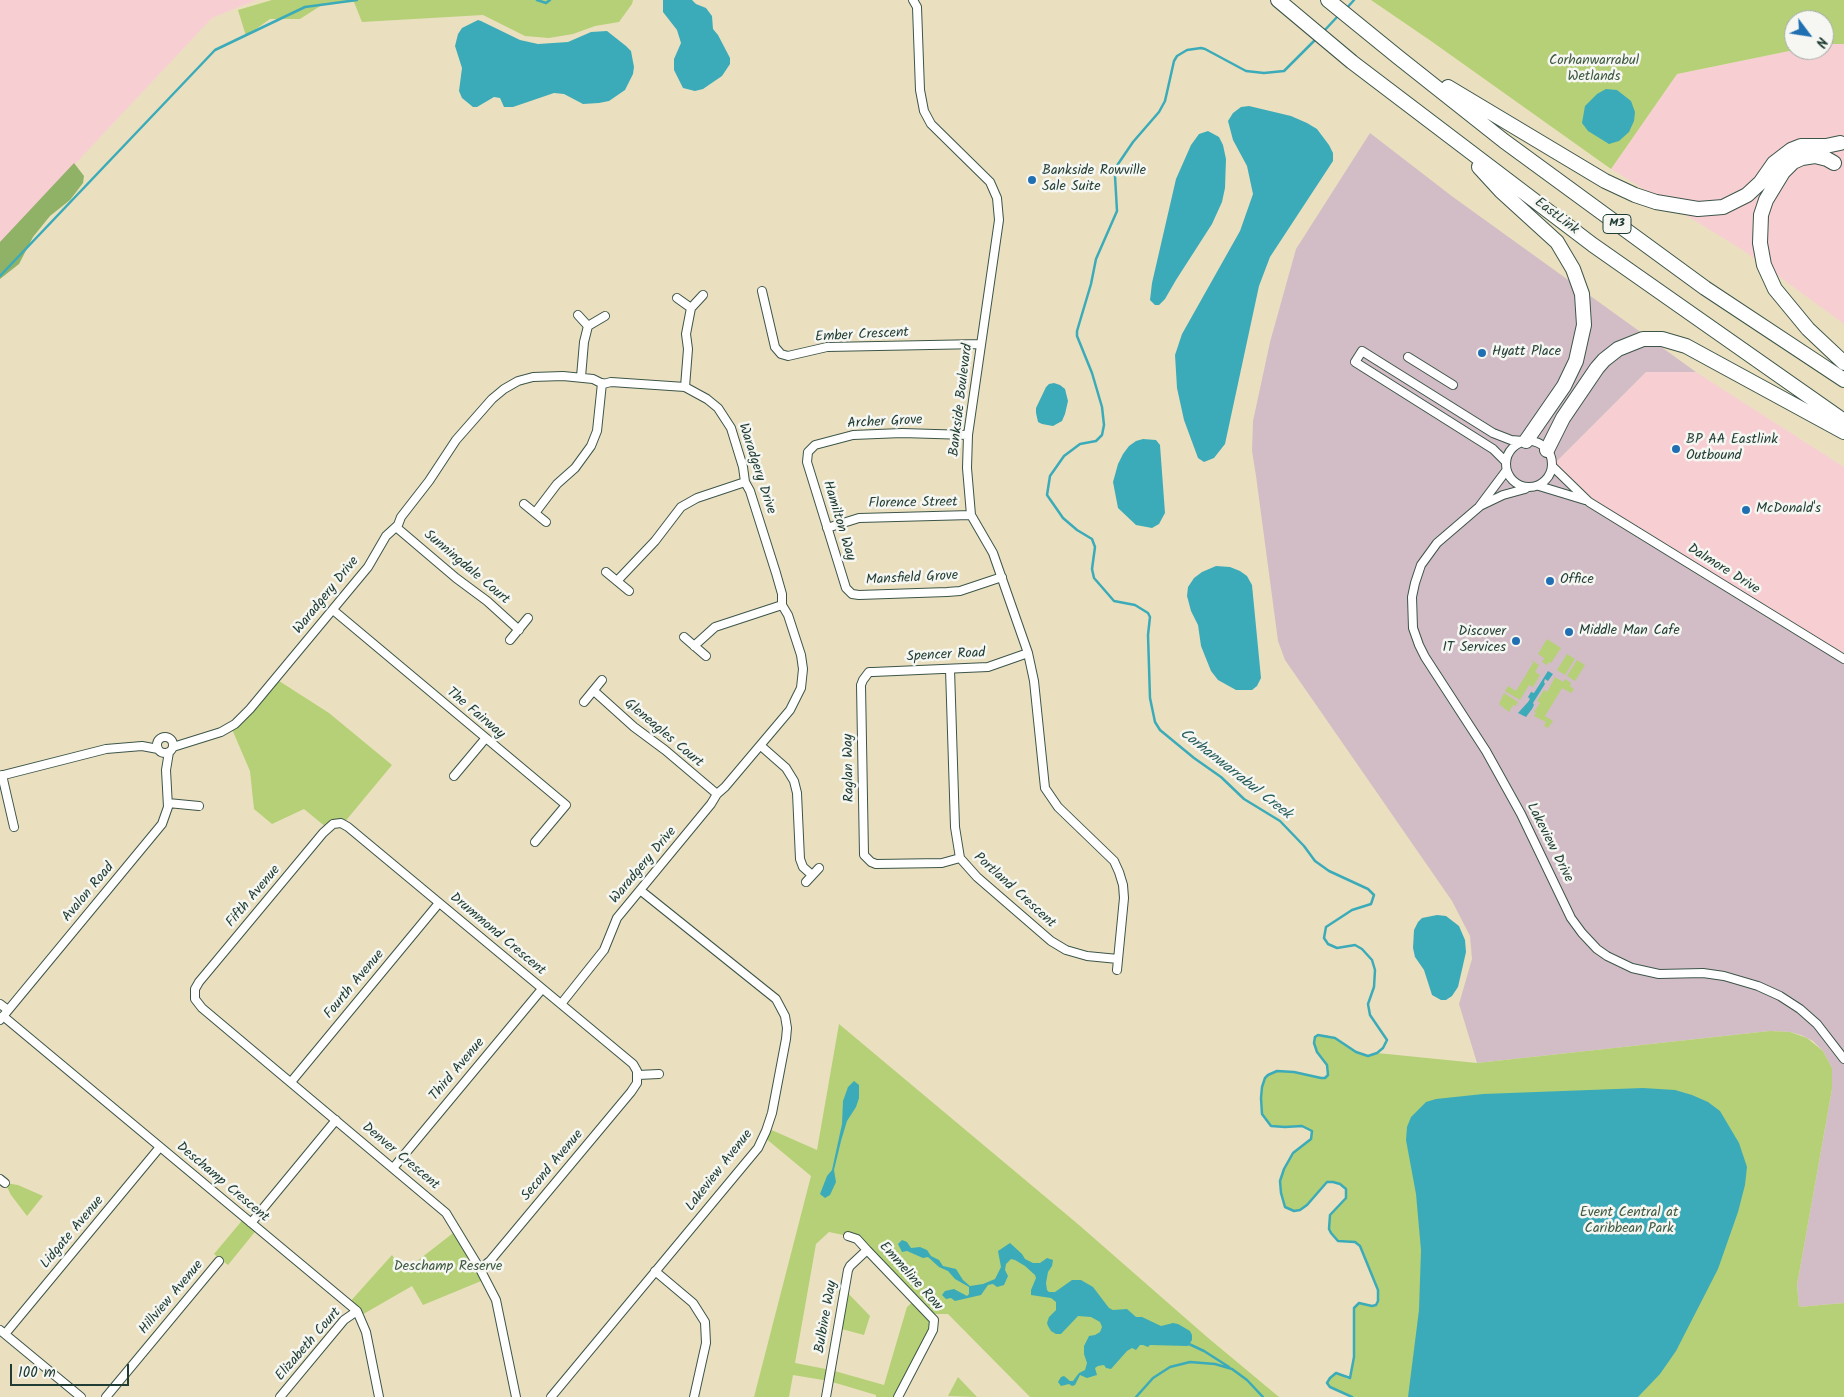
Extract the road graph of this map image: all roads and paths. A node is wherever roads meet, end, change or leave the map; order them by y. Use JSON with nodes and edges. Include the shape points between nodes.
{"nodes":[{"id":1,"x":913,"y":0,"type":"edge"},
{"id":2,"x":1278,"y":0,"type":"edge"},
{"id":3,"x":1328,"y":0,"type":"edge"},
{"id":4,"x":1398,"y":57,"type":"junction"},
{"id":5,"x":1453,"y":139,"type":"junction"},
{"id":6,"x":1840,"y":143,"type":"dead end"},
{"id":7,"x":1834,"y":163,"type":"dead end"},
{"id":8,"x":762,"y":292,"type":"dead end"},
{"id":9,"x":703,"y":295,"type":"dead end"},
{"id":10,"x":677,"y":298,"type":"dead end"},
{"id":11,"x":691,"y":308,"type":"junction"},
{"id":12,"x":578,"y":315,"type":"dead end"},
{"id":13,"x":605,"y":316,"type":"dead end"},
{"id":14,"x":588,"y":326,"type":"junction"},
{"id":15,"x":981,"y":344,"type":"junction"},
{"id":16,"x":1408,"y":357,"type":"dead end"},
{"id":17,"x":1844,"y":363,"type":"edge"},
{"id":18,"x":581,"y":377,"type":"junction"},
{"id":19,"x":1844,"y":380,"type":"edge"},
{"id":20,"x":602,"y":384,"type":"junction"},
{"id":21,"x":1415,"y":384,"type":"junction"},
{"id":22,"x":1452,"y":385,"type":"dead end"},
{"id":23,"x":684,"y":387,"type":"junction"},
{"id":24,"x":1408,"y":395,"type":"junction"},
{"id":25,"x":1844,"y":421,"type":"edge"},
{"id":26,"x":1844,"y":432,"type":"edge"},
{"id":27,"x":968,"y":434,"type":"junction"},
{"id":28,"x":1524,"y":441,"type":"junction"},
{"id":29,"x":1547,"y":450,"type":"junction"},
{"id":30,"x":808,"y":452,"type":"joint"},
{"id":31,"x":1505,"y":461,"type":"junction"},
{"id":32,"x":1552,"y":466,"type":"junction"},
{"id":33,"x":1506,"y":471,"type":"junction"},
{"id":34,"x":745,"y":482,"type":"junction"},
{"id":35,"x":1539,"y":486,"type":"junction"},
{"id":36,"x":1530,"y":488,"type":"junction"},
{"id":37,"x":1589,"y":502,"type":"junction"},
{"id":38,"x":524,"y":504,"type":"dead end"},
{"id":39,"x":1478,"y":507,"type":"junction"},
{"id":40,"x":535,"y":513,"type":"junction"},
{"id":41,"x":971,"y":515,"type":"junction"},
{"id":42,"x":546,"y":522,"type":"dead end"},
{"id":43,"x":396,"y":527,"type":"junction"},
{"id":44,"x":827,"y":528,"type":"junction"},
{"id":45,"x":606,"y":572,"type":"dead end"},
{"id":46,"x":1002,"y":577,"type":"junction"},
{"id":47,"x":617,"y":581,"type":"junction"},
{"id":48,"x":629,"y":591,"type":"dead end"},
{"id":49,"x":852,"y":594,"type":"joint"},
{"id":50,"x":782,"y":605,"type":"junction"},
{"id":51,"x":333,"y":610,"type":"junction"},
{"id":52,"x":528,"y":618,"type":"dead end"},
{"id":53,"x":519,"y":630,"type":"junction"},
{"id":54,"x":684,"y":637,"type":"dead end"},
{"id":55,"x":510,"y":640,"type":"dead end"},
{"id":56,"x":694,"y":646,"type":"junction"},
{"id":57,"x":1028,"y":653,"type":"junction"},
{"id":58,"x":706,"y":656,"type":"dead end"},
{"id":59,"x":1844,"y":659,"type":"edge"},
{"id":60,"x":950,"y":669,"type":"junction"},
{"id":61,"x":865,"y":676,"type":"joint"},
{"id":62,"x":602,"y":680,"type":"dead end"},
{"id":63,"x":594,"y":691,"type":"junction"},
{"id":64,"x":584,"y":702,"type":"dead end"},
{"id":65,"x":485,"y":739,"type":"junction"},
{"id":66,"x":158,"y":740,"type":"junction"},
{"id":67,"x":142,"y":746,"type":"junction"},
{"id":68,"x":761,"y":746,"type":"junction"},
{"id":69,"x":166,"y":748,"type":"junction"},
{"id":70,"x":1,"y":776,"type":"edge"},
{"id":71,"x":454,"y":776,"type":"dead end"},
{"id":72,"x":717,"y":794,"type":"junction"},
{"id":73,"x":168,"y":803,"type":"junction"},
{"id":74,"x":199,"y":806,"type":"dead end"},
{"id":75,"x":333,"y":824,"type":"joint"},
{"id":76,"x":14,"y":827,"type":"dead end"},
{"id":77,"x":535,"y":842,"type":"dead end"},
{"id":78,"x":960,"y":858,"type":"junction"},
{"id":79,"x":818,"y":868,"type":"dead end"},
{"id":80,"x":812,"y":875,"type":"junction"},
{"id":81,"x":806,"y":882,"type":"dead end"},
{"id":82,"x":640,"y":890,"type":"junction"},
{"id":83,"x":439,"y":903,"type":"junction"},
{"id":84,"x":1118,"y":959,"type":"junction"},
{"id":85,"x":1117,"y":970,"type":"dead end"},
{"id":86,"x":195,"y":987,"type":"joint"},
{"id":87,"x":542,"y":989,"type":"junction"},
{"id":88,"x":0,"y":1004,"type":"edge"},
{"id":89,"x":561,"y":1004,"type":"junction"},
{"id":90,"x":4,"y":1015,"type":"edge"},
{"id":91,"x":1844,"y":1059,"type":"edge"},
{"id":92,"x":660,"y":1074,"type":"dead end"},
{"id":93,"x":638,"y":1075,"type":"junction"},
{"id":94,"x":291,"y":1082,"type":"junction"},
{"id":95,"x":336,"y":1120,"type":"junction"},
{"id":96,"x":160,"y":1148,"type":"junction"},
{"id":97,"x":394,"y":1167,"type":"junction"},
{"id":98,"x":251,"y":1223,"type":"junction"},
{"id":99,"x":848,"y":1236,"type":"dead end"},
{"id":100,"x":868,"y":1250,"type":"junction"},
{"id":101,"x":218,"y":1261,"type":"dead end"},
{"id":102,"x":480,"y":1269,"type":"junction"},
{"id":103,"x":655,"y":1271,"type":"junction"},
{"id":104,"x":357,"y":1312,"type":"junction"},
{"id":105,"x":2,"y":1332,"type":"edge"},
{"id":106,"x":82,"y":1397,"type":"edge"},
{"id":107,"x":106,"y":1397,"type":"edge"},
{"id":108,"x":280,"y":1397,"type":"edge"},
{"id":109,"x":379,"y":1397,"type":"edge"},
{"id":110,"x":516,"y":1397,"type":"edge"},
{"id":111,"x":551,"y":1397,"type":"edge"},
{"id":112,"x":694,"y":1397,"type":"edge"},
{"id":113,"x":826,"y":1397,"type":"edge"},
{"id":114,"x":898,"y":1397,"type":"edge"}],
"edges":[{"from":1,"to":15,"type":"street","name":"Bankside Boulevard","via":[[919,29],[920,90],[924,111],[931,124],[990,182],[997,198],[998,220]]},
{"from":2,"to":5,"type":"highway","name":"EastLink","number":"M3","via":[[1352,62]]},
{"from":3,"to":4,"type":"highway","number":"M3"},
{"from":4,"to":6,"type":"highway","via":[[1605,181],[1635,195],[1678,206],[1698,209],[1723,207],[1736,202],[1752,191],[1774,163],[1790,150]]},
{"from":4,"to":19,"type":"highway","number":"M3","via":[[1504,141],[1705,288]]},
{"from":5,"to":25,"type":"highway","name":"EastLink","number":"M3","via":[[1593,245]]},
{"from":5,"to":28,"type":"highway","via":[[1501,191],[1557,242],[1574,269],[1582,294],[1584,325],[1576,361],[1564,386]]},
{"from":7,"to":17,"type":"highway","via":[[1815,156],[1802,158],[1783,172],[1761,215],[1760,243],[1768,276],[1785,303]]},
{"from":8,"to":15,"type":"street","name":"Ember Crescent","via":[[775,346],[781,354],[788,356],[827,347]]},
{"from":9,"to":11,"type":"street"},
{"from":10,"to":11,"type":"street"},
{"from":11,"to":23,"type":"street","via":[[686,334],[688,349]]},
{"from":12,"to":14,"type":"street"},
{"from":13,"to":14,"type":"street"},
{"from":14,"to":18,"type":"street"},
{"from":15,"to":27,"type":"street","name":"Bankside Boulevard"},
{"from":16,"to":22,"type":"street"},
{"from":18,"to":20,"type":"street","name":"Waradgery Drive"},
{"from":18,"to":43,"type":"street","name":"Waradgery Drive","via":[[532,378],[500,392],[456,440]]},
{"from":20,"to":23,"type":"street","name":"Waradgery Drive"},
{"from":20,"to":40,"type":"street","via":[[597,430],[591,446]]},
{"from":21,"to":24,"type":"street"},
{"from":21,"to":24,"type":"street","via":[[1362,351],[1355,362]]},
{"from":21,"to":28,"type":"street","via":[[1493,433]]},
{"from":23,"to":34,"type":"street","name":"Waradgery Drive","via":[[707,399],[727,421]]},
{"from":24,"to":31,"type":"street","via":[[1493,449]]},
{"from":26,"to":29,"type":"highway","via":[[1686,346],[1662,339],[1643,339],[1618,349],[1597,368],[1563,418]]},
{"from":27,"to":30,"type":"street","name":"Archer Grove","via":[[853,435],[815,444]]},
{"from":27,"to":41,"type":"street","name":"Bankside Boulevard"},
{"from":28,"to":29,"type":"street","via":[[1538,442]]},
{"from":28,"to":31,"type":"street","via":[[1511,448]]},
{"from":29,"to":32,"type":"street"},
{"from":30,"to":44,"type":"street","name":"Hamilton Way","via":[[807,462]]},
{"from":31,"to":33,"type":"street"},
{"from":32,"to":35,"type":"street","via":[[1548,478]]},
{"from":32,"to":37,"type":"street","name":"Dalmore Drive"},
{"from":33,"to":36,"type":"street","via":[[1513,482]]},
{"from":33,"to":39,"type":"street","name":"Lakeview Drive"},
{"from":34,"to":47,"type":"street","via":[[697,498],[681,507],[655,541]]},
{"from":34,"to":50,"type":"street","name":"Waradgery Drive","via":[[776,573]]},
{"from":35,"to":36,"type":"street"},
{"from":35,"to":37,"type":"street","name":"Dalmore Drive"},
{"from":36,"to":39,"type":"street","name":"Lakeview Drive","via":[[1503,495]]},
{"from":37,"to":59,"type":"street","name":"Dalmore Drive"},
{"from":38,"to":40,"type":"street"},
{"from":39,"to":91,"type":"street","name":"Lakeview Drive","via":[[1437,543],[1421,565],[1412,597],[1413,628],[1418,645],[1479,740],[1521,814],[1576,926],[1602,952],[1640,970],[1660,974],[1724,976],[1780,996],[1817,1024]]},
{"from":40,"to":42,"type":"street"},
{"from":41,"to":44,"type":"street","name":"Florence Street","via":[[859,518]]},
{"from":41,"to":46,"type":"street","name":"Bankside Boulevard","via":[[993,553]]},
{"from":43,"to":51,"type":"street","name":"Waradgery Drive","via":[[386,536],[370,564]]},
{"from":43,"to":53,"type":"street","name":"Sunningdale Court"},
{"from":44,"to":49,"type":"street","name":"Hamilton Way","via":[[846,588]]},
{"from":45,"to":47,"type":"street"},
{"from":46,"to":49,"type":"street","name":"Mansfield Grove","via":[[947,592]]},
{"from":46,"to":57,"type":"street","name":"Bankside Boulevard"},
{"from":47,"to":48,"type":"street"},
{"from":50,"to":56,"type":"street","via":[[715,627]]},
{"from":50,"to":68,"type":"street","name":"Waradgery Drive","via":[[801,655],[802,682],[795,703]]},
{"from":51,"to":65,"type":"street","name":"The Fairway"},
{"from":51,"to":69,"type":"street","name":"Waradgery Drive","via":[[240,720],[221,732]]},
{"from":52,"to":53,"type":"street"},
{"from":53,"to":55,"type":"street"},
{"from":54,"to":56,"type":"street"},
{"from":56,"to":58,"type":"street"},
{"from":57,"to":60,"type":"street","name":"Spencer Road","via":[[988,667]]},
{"from":57,"to":84,"type":"street","name":"Bankside Boulevard","via":[[1045,788],[1058,807],[1114,861],[1120,872],[1124,898]]},
{"from":60,"to":61,"type":"street","name":"Spencer Road","via":[[874,672]]},
{"from":60,"to":78,"type":"street","name":"Portland Crescent","via":[[955,828]]},
{"from":61,"to":78,"type":"street","name":"Raglan Way","via":[[861,685],[863,850],[867,859],[876,864],[942,863]]},
{"from":62,"to":63,"type":"street"},
{"from":63,"to":64,"type":"street"},
{"from":63,"to":72,"type":"street","name":"Gleneagles Court"},
{"from":65,"to":71,"type":"street"},
{"from":65,"to":77,"type":"street","name":"The Fairway","via":[[566,806]]},
{"from":66,"to":67,"type":"street","name":"Waradgery Drive"},
{"from":66,"to":69,"type":"street","name":"Avalon Road","via":[[157,744]]},
{"from":66,"to":69,"type":"street","via":[[165,736]]},
{"from":67,"to":69,"type":"street","name":"Waradgery Drive"},
{"from":67,"to":70,"type":"street","name":"Waradgery Drive","via":[[100,750]]},
{"from":68,"to":72,"type":"street","name":"Waradgery Drive"},
{"from":68,"to":80,"type":"street","via":[[786,768],[794,781],[798,793],[800,859]]},
{"from":69,"to":73,"type":"street","name":"Avalon Road"},
{"from":70,"to":76,"type":"street"},
{"from":72,"to":82,"type":"street","name":"Waradgery Drive"},
{"from":73,"to":74,"type":"street"},
{"from":73,"to":90,"type":"street","name":"Avalon Road","via":[[159,828]]},
{"from":75,"to":83,"type":"street","name":"Drummond Crescent","via":[[341,823],[348,827]]},
{"from":75,"to":86,"type":"street","name":"Fifth Avenue"},
{"from":78,"to":84,"type":"street","name":"Portland Crescent","via":[[977,877],[1051,941],[1086,956]]},
{"from":79,"to":80,"type":"street"},
{"from":80,"to":81,"type":"street"},
{"from":82,"to":89,"type":"street","name":"Waradgery Drive","via":[[614,922],[599,958]]},
{"from":82,"to":103,"type":"street","name":"Lakeview Avenue","via":[[772,995],[782,1008],[787,1028],[772,1113],[764,1137]]},
{"from":83,"to":87,"type":"street","name":"Drummond Crescent"},
{"from":83,"to":94,"type":"street","name":"Fourth Avenue"},
{"from":84,"to":85,"type":"street","name":"Bankside Boulevard"},
{"from":86,"to":94,"type":"street","name":"Denver Crescent","via":[[195,999],[202,1008]]},
{"from":87,"to":89,"type":"street","name":"Drummond Crescent"},
{"from":87,"to":97,"type":"street","name":"Third Avenue"},
{"from":88,"to":90,"type":"street","name":"Deschamp Crescent"},
{"from":89,"to":93,"type":"street","name":"Drummond Crescent","via":[[633,1064]]},
{"from":90,"to":96,"type":"street","name":"Deschamp Crescent"},
{"from":92,"to":93,"type":"street"},
{"from":93,"to":102,"type":"street","name":"Second Avenue","via":[[637,1084],[626,1098]]},
{"from":94,"to":95,"type":"street","name":"Denver Crescent"},
{"from":95,"to":97,"type":"street","name":"Denver Crescent"},
{"from":95,"to":98,"type":"street"},
{"from":96,"to":98,"type":"street","name":"Deschamp Crescent"},
{"from":96,"to":105,"type":"street","name":"Lidgate Avenue"},
{"from":97,"to":102,"type":"street","name":"Denver Crescent","via":[[442,1208]]},
{"from":98,"to":104,"type":"street","name":"Deschamp Crescent"},
{"from":99,"to":100,"type":"street","name":"Emmeline Row","via":[[857,1239]]},
{"from":100,"to":113,"type":"street","name":"Bulbine Way","via":[[848,1269]]},
{"from":100,"to":114,"type":"street","name":"Emmeline Row","via":[[934,1322]]},
{"from":101,"to":107,"type":"street","name":"Hillview Avenue"},
{"from":102,"to":110,"type":"street","name":"Denver Crescent","via":[[498,1306]]},
{"from":103,"to":111,"type":"street","name":"Lakeview Avenue"},
{"from":103,"to":112,"type":"street","via":[[692,1303],[705,1322],[706,1343]]},
{"from":104,"to":108,"type":"street","name":"Elizabeth Court","via":[[344,1320]]},
{"from":104,"to":109,"type":"street","name":"Deschamp Crescent","via":[[366,1332]]},
{"from":105,"to":106,"type":"street"}]}
